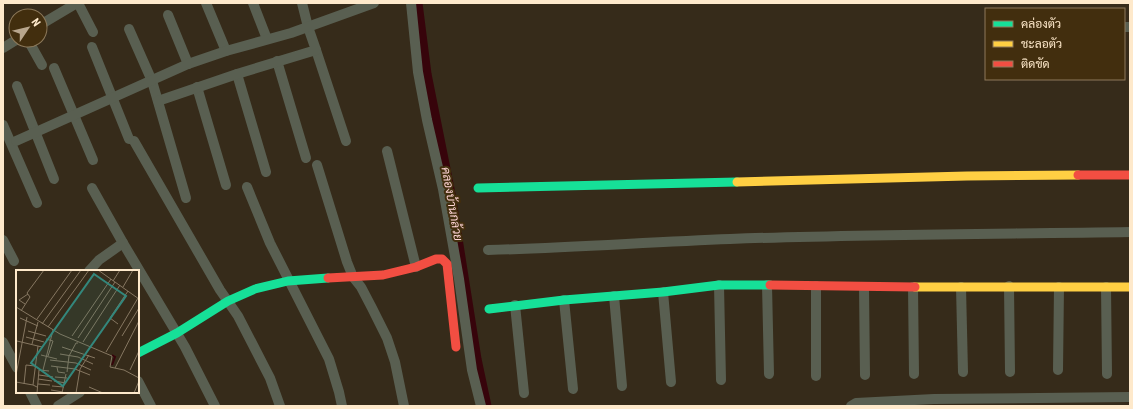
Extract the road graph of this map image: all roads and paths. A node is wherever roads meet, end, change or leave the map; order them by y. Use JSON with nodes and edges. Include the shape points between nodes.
{"nodes":[{"id":1,"x":206,"y":3,"type":"edge"},
{"id":2,"x":253,"y":3,"type":"edge"},
{"id":3,"x":302,"y":3,"type":"edge"},
{"id":4,"x":374,"y":3,"type":"edge"},
{"id":5,"x":411,"y":3,"type":"edge"},
{"id":6,"x":74,"y":4,"type":"edge"},
{"id":7,"x":347,"y":8,"type":"edge"},
{"id":8,"x":168,"y":15,"type":"dead end"},
{"id":9,"x":48,"y":20,"type":"edge"},
{"id":10,"x":308,"y":27,"type":"junction"},
{"id":11,"x":129,"y":29,"type":"dead end"},
{"id":12,"x":94,"y":32,"type":"dead end"},
{"id":13,"x":267,"y":39,"type":"junction"},
{"id":14,"x":92,"y":47,"type":"dead end"},
{"id":15,"x":32,"y":48,"type":"edge"},
{"id":16,"x":316,"y":50,"type":"junction"},
{"id":17,"x":226,"y":51,"type":"junction"},
{"id":18,"x":277,"y":61,"type":"junction"},
{"id":19,"x":188,"y":64,"type":"junction"},
{"id":20,"x":42,"y":65,"type":"dead end"},
{"id":21,"x":54,"y":68,"type":"dead end"},
{"id":22,"x":237,"y":74,"type":"junction"},
{"id":23,"x":152,"y":81,"type":"junction"},
{"id":24,"x":17,"y":86,"type":"dead end"},
{"id":25,"x":197,"y":87,"type":"junction"},
{"id":26,"x":112,"y":98,"type":"junction"},
{"id":27,"x":158,"y":101,"type":"junction"},
{"id":28,"x":74,"y":114,"type":"junction"},
{"id":29,"x":3,"y":124,"type":"edge"},
{"id":30,"x":35,"y":132,"type":"junction"},
{"id":31,"x":16,"y":141,"type":"dead end"},
{"id":32,"x":346,"y":141,"type":"dead end"},
{"id":33,"x":387,"y":151,"type":"dead end"},
{"id":34,"x":306,"y":158,"type":"dead end"},
{"id":35,"x":93,"y":160,"type":"dead end"},
{"id":36,"x":317,"y":165,"type":"dead end"},
{"id":37,"x":266,"y":172,"type":"dead end"},
{"id":38,"x":1130,"y":175,"type":"edge"},
{"id":39,"x":54,"y":178,"type":"dead end"},
{"id":40,"x":226,"y":185,"type":"dead end"},
{"id":41,"x":92,"y":188,"type":"dead end"},
{"id":42,"x":247,"y":188,"type":"dead end"},
{"id":43,"x":478,"y":188,"type":"dead end"},
{"id":44,"x":186,"y":198,"type":"dead end"},
{"id":45,"x":37,"y":203,"type":"dead end"},
{"id":46,"x":1130,"y":232,"type":"edge"},
{"id":47,"x":3,"y":240,"type":"edge"},
{"id":48,"x":123,"y":243,"type":"junction"},
{"id":49,"x":488,"y":250,"type":"dead end"},
{"id":50,"x":14,"y":261,"type":"dead end"},
{"id":51,"x":416,"y":267,"type":"junction"},
{"id":52,"x":90,"y":270,"type":"edge"},
{"id":53,"x":139,"y":270,"type":"edge"},
{"id":54,"x":139,"y":270,"type":"edge"},
{"id":55,"x":353,"y":277,"type":"junction"},
{"id":56,"x":288,"y":281,"type":"junction"},
{"id":57,"x":767,"y":284,"type":"junction"},
{"id":58,"x":719,"y":285,"type":"junction"},
{"id":59,"x":816,"y":286,"type":"junction"},
{"id":60,"x":1010,"y":286,"type":"junction"},
{"id":61,"x":864,"y":287,"type":"junction"},
{"id":62,"x":913,"y":287,"type":"junction"},
{"id":63,"x":960,"y":287,"type":"junction"},
{"id":64,"x":1059,"y":287,"type":"junction"},
{"id":65,"x":1106,"y":287,"type":"junction"},
{"id":66,"x":1130,"y":287,"type":"edge"},
{"id":67,"x":663,"y":292,"type":"junction"},
{"id":68,"x":614,"y":296,"type":"junction"},
{"id":69,"x":564,"y":300,"type":"junction"},
{"id":70,"x":228,"y":301,"type":"junction"},
{"id":71,"x":515,"y":305,"type":"junction"},
{"id":72,"x":489,"y":308,"type":"dead end"},
{"id":73,"x":176,"y":333,"type":"junction"},
{"id":74,"x":3,"y":342,"type":"edge"},
{"id":75,"x":456,"y":347,"type":"dead end"},
{"id":76,"x":139,"y":352,"type":"edge"},
{"id":77,"x":16,"y":366,"type":"edge"},
{"id":78,"x":1058,"y":370,"type":"dead end"},
{"id":79,"x":963,"y":372,"type":"dead end"},
{"id":80,"x":1010,"y":372,"type":"dead end"},
{"id":81,"x":769,"y":374,"type":"dead end"},
{"id":82,"x":914,"y":374,"type":"dead end"},
{"id":83,"x":1107,"y":374,"type":"dead end"},
{"id":84,"x":816,"y":376,"type":"dead end"},
{"id":85,"x":865,"y":376,"type":"dead end"},
{"id":86,"x":721,"y":380,"type":"dead end"},
{"id":87,"x":671,"y":382,"type":"dead end"},
{"id":88,"x":139,"y":383,"type":"edge"},
{"id":89,"x":622,"y":386,"type":"dead end"},
{"id":90,"x":573,"y":389,"type":"dead end"},
{"id":91,"x":30,"y":393,"type":"edge"},
{"id":92,"x":78,"y":393,"type":"edge"},
{"id":93,"x":524,"y":393,"type":"dead end"},
{"id":94,"x":1130,"y":397,"type":"edge"},
{"id":95,"x":1114,"y":401,"type":"edge"},
{"id":96,"x":980,"y":402,"type":"edge"},
{"id":97,"x":1024,"y":402,"type":"edge"},
{"id":98,"x":1068,"y":402,"type":"edge"},
{"id":99,"x":892,"y":403,"type":"edge"},
{"id":100,"x":935,"y":403,"type":"edge"},
{"id":101,"x":37,"y":406,"type":"edge"},
{"id":102,"x":58,"y":406,"type":"edge"},
{"id":103,"x":151,"y":406,"type":"edge"},
{"id":104,"x":215,"y":406,"type":"edge"},
{"id":105,"x":280,"y":406,"type":"edge"},
{"id":106,"x":342,"y":406,"type":"edge"},
{"id":107,"x":404,"y":406,"type":"edge"},
{"id":108,"x":480,"y":406,"type":"edge"},
{"id":109,"x":851,"y":406,"type":"edge"}],
"edges":[{"from":1,"to":17,"type":"street"},
{"from":2,"to":13,"type":"street"},
{"from":3,"to":10,"type":"street"},
{"from":4,"to":7,"type":"street"},
{"from":5,"to":108,"type":"street","via":[[418,72],[460,279],[472,370]]},
{"from":6,"to":9,"type":"street"},
{"from":6,"to":12,"type":"street"},
{"from":7,"to":10,"type":"street"},
{"from":8,"to":19,"type":"street"},
{"from":10,"to":13,"type":"street"},
{"from":10,"to":16,"type":"street"},
{"from":11,"to":23,"type":"street"},
{"from":13,"to":17,"type":"street"},
{"from":14,"to":26,"type":"street"},
{"from":15,"to":20,"type":"street"},
{"from":16,"to":18,"type":"street"},
{"from":16,"to":32,"type":"street"},
{"from":17,"to":19,"type":"street"},
{"from":18,"to":22,"type":"street"},
{"from":18,"to":34,"type":"street"},
{"from":19,"to":23,"type":"street"},
{"from":21,"to":28,"type":"street"},
{"from":22,"to":25,"type":"street"},
{"from":22,"to":37,"type":"street"},
{"from":23,"to":26,"type":"street"},
{"from":23,"to":27,"type":"street"},
{"from":24,"to":30,"type":"street"},
{"from":25,"to":27,"type":"street"},
{"from":25,"to":40,"type":"street"},
{"from":26,"to":28,"type":"street"},
{"from":26,"to":70,"type":"street","via":[[132,140]]},
{"from":27,"to":44,"type":"street"},
{"from":28,"to":30,"type":"street"},
{"from":28,"to":35,"type":"street"},
{"from":29,"to":45,"type":"street"},
{"from":30,"to":31,"type":"street"},
{"from":30,"to":39,"type":"street"},
{"from":33,"to":51,"type":"street"},
{"from":36,"to":55,"type":"street"},
{"from":38,"to":43,"type":"street","via":[[819,179],[644,186]]},
{"from":41,"to":48,"type":"street"},
{"from":42,"to":56,"type":"street"},
{"from":46,"to":49,"type":"street","via":[[836,236]]},
{"from":47,"to":50,"type":"street"},
{"from":48,"to":52,"type":"street","via":[[99,260]]},
{"from":48,"to":53,"type":"street"},
{"from":51,"to":55,"type":"street","via":[[383,275]]},
{"from":51,"to":75,"type":"street","via":[[436,259],[442,259],[448,264]]},
{"from":54,"to":73,"type":"street"},
{"from":55,"to":56,"type":"street"},
{"from":55,"to":107,"type":"street","via":[[361,287],[387,338]]},
{"from":56,"to":70,"type":"street","via":[[255,289]]},
{"from":56,"to":106,"type":"street","via":[[329,359]]},
{"from":57,"to":58,"type":"street"},
{"from":57,"to":59,"type":"street"},
{"from":57,"to":81,"type":"street"},
{"from":58,"to":67,"type":"street"},
{"from":58,"to":86,"type":"street"},
{"from":59,"to":61,"type":"street"},
{"from":59,"to":84,"type":"street"},
{"from":60,"to":63,"type":"street"},
{"from":60,"to":64,"type":"street"},
{"from":60,"to":80,"type":"street"},
{"from":61,"to":62,"type":"street"},
{"from":61,"to":85,"type":"street"},
{"from":62,"to":63,"type":"street"},
{"from":62,"to":82,"type":"street"},
{"from":63,"to":79,"type":"street"},
{"from":64,"to":65,"type":"street"},
{"from":64,"to":78,"type":"street"},
{"from":65,"to":66,"type":"street"},
{"from":65,"to":83,"type":"street"},
{"from":67,"to":68,"type":"street"},
{"from":67,"to":87,"type":"street"},
{"from":68,"to":69,"type":"street"},
{"from":68,"to":89,"type":"street"},
{"from":69,"to":71,"type":"street"},
{"from":69,"to":90,"type":"street"},
{"from":70,"to":73,"type":"street"},
{"from":70,"to":105,"type":"street","via":[[262,361]]},
{"from":71,"to":72,"type":"street"},
{"from":71,"to":93,"type":"street"},
{"from":73,"to":76,"type":"street"},
{"from":73,"to":104,"type":"street"},
{"from":74,"to":77,"type":"street"},
{"from":88,"to":103,"type":"street"},
{"from":91,"to":101,"type":"street"},
{"from":92,"to":102,"type":"street"},
{"from":94,"to":95,"type":"street"},
{"from":95,"to":98,"type":"street"},
{"from":96,"to":97,"type":"street"},
{"from":96,"to":100,"type":"street"},
{"from":97,"to":98,"type":"street"},
{"from":99,"to":100,"type":"street"},
{"from":99,"to":109,"type":"street","via":[[856,403]]}]}
